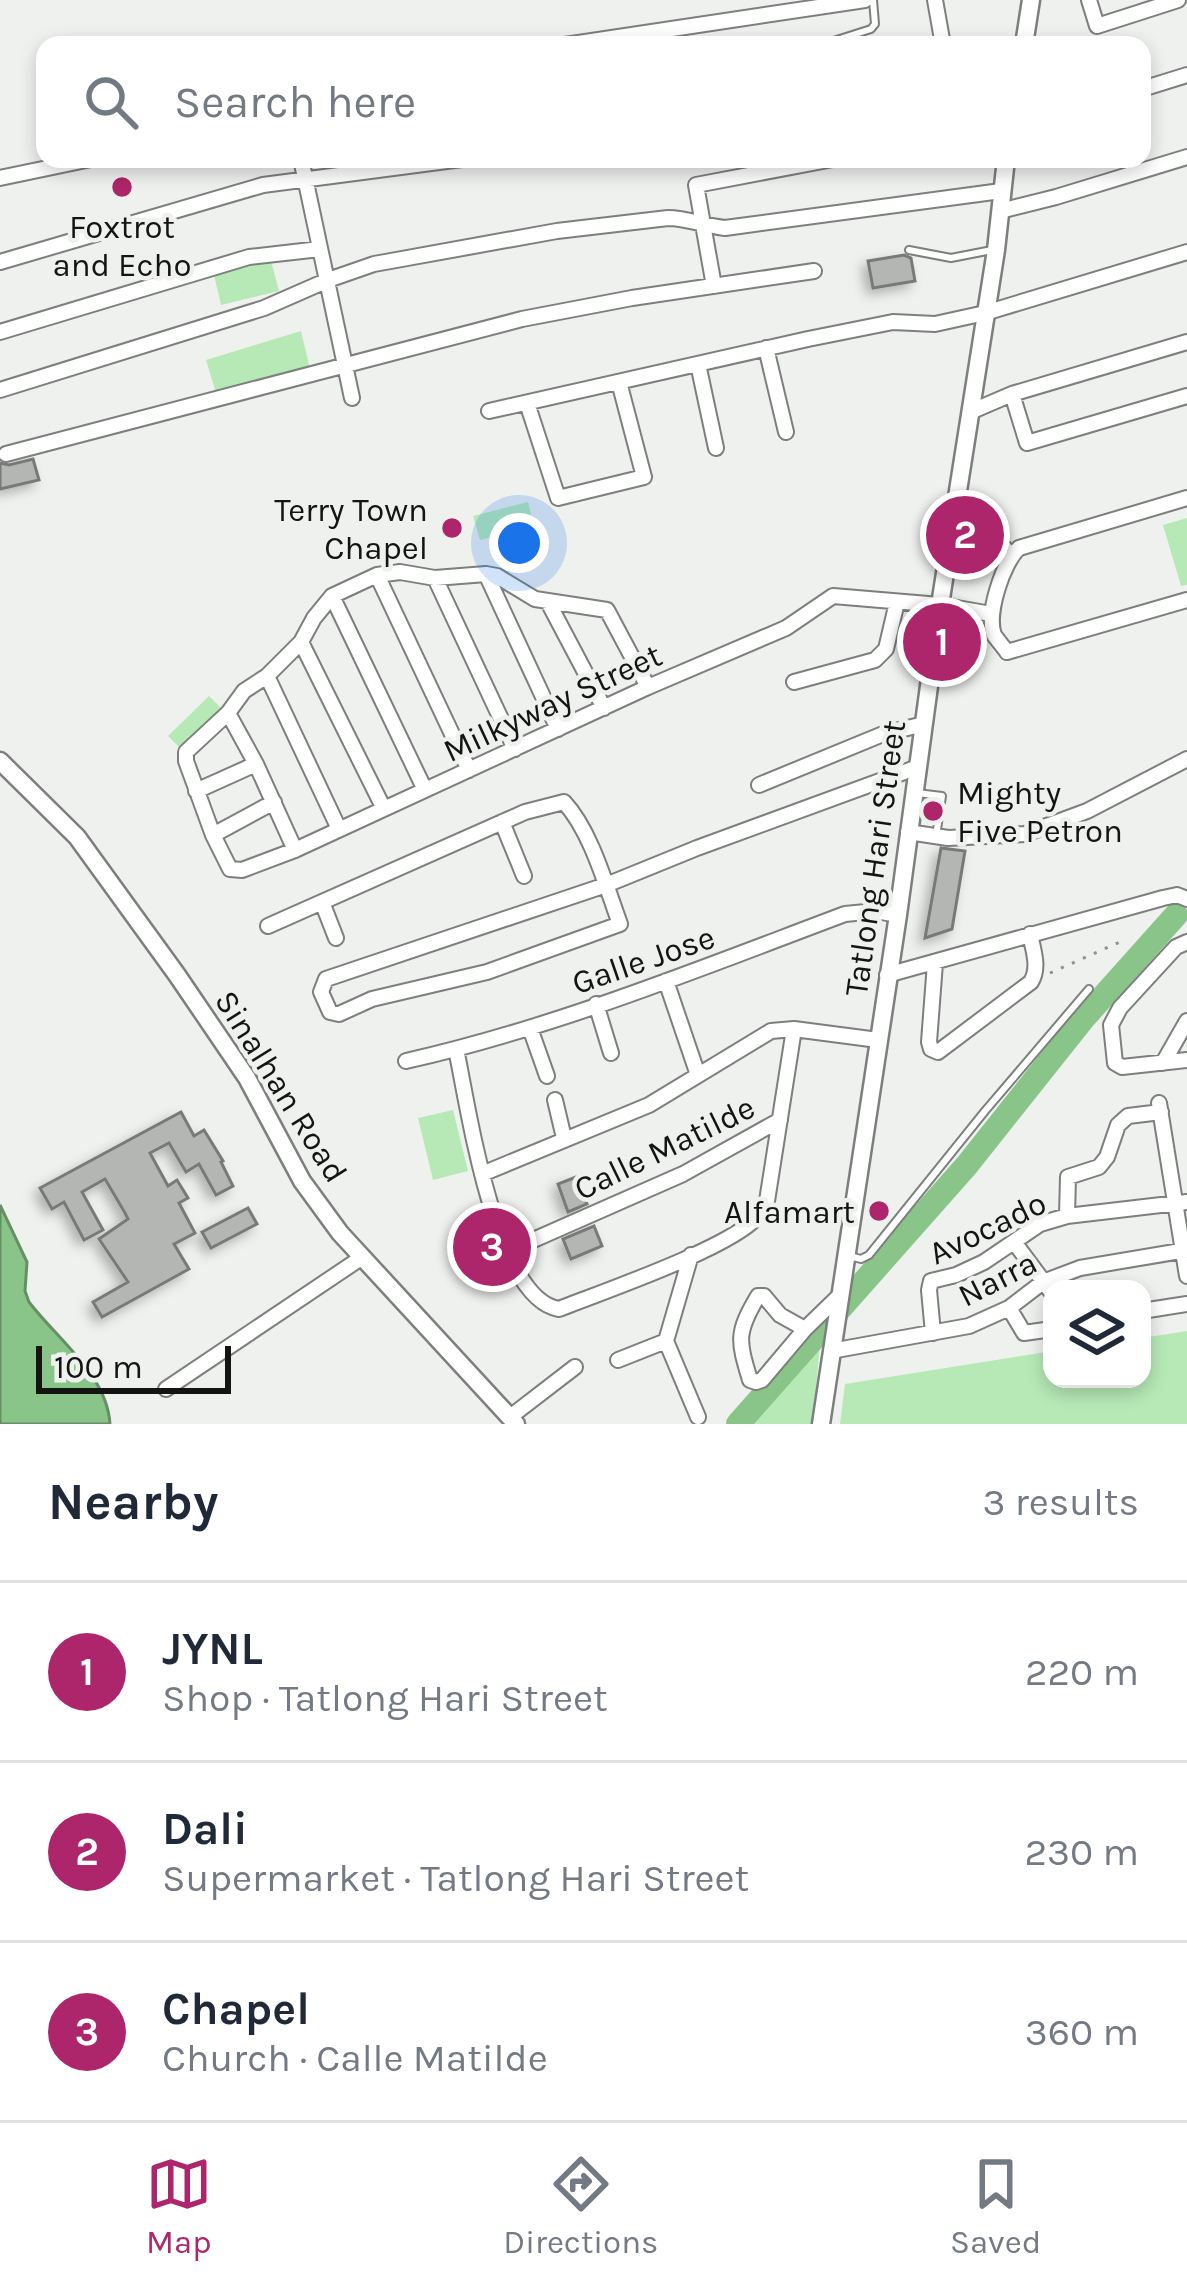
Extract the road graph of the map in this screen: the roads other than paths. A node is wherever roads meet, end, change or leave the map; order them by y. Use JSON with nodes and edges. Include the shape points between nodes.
{"nodes":[{"id":1,"x":869,"y":0,"type":"edge"},
{"id":2,"x":935,"y":0,"type":"edge"},
{"id":3,"x":1031,"y":0,"type":"edge"},
{"id":4,"x":1089,"y":0,"type":"edge"},
{"id":5,"x":1178,"y":0,"type":"edge"},
{"id":6,"x":626,"y":36,"type":"edge"},
{"id":7,"x":849,"y":36,"type":"edge"},
{"id":8,"x":941,"y":36,"type":"edge"},
{"id":9,"x":1025,"y":36,"type":"edge"},
{"id":10,"x":1187,"y":75,"type":"edge"},
{"id":11,"x":1151,"y":86,"type":"edge"},
{"id":12,"x":1187,"y":157,"type":"edge"},
{"id":13,"x":48,"y":168,"type":"edge"},
{"id":14,"x":303,"y":168,"type":"edge"},
{"id":15,"x":392,"y":168,"type":"edge"},
{"id":16,"x":786,"y":168,"type":"edge"},
{"id":17,"x":1005,"y":168,"type":"edge"},
{"id":18,"x":0,"y":178,"type":"edge"},
{"id":19,"x":306,"y":179,"type":"junction"},
{"id":20,"x":1001,"y":191,"type":"junction"},
{"id":21,"x":1000,"y":211,"type":"junction"},
{"id":22,"x":704,"y":226,"type":"junction"},
{"id":23,"x":320,"y":249,"type":"junction"},
{"id":24,"x":909,"y":250,"type":"dead end"},
{"id":25,"x":995,"y":250,"type":"junction"},
{"id":26,"x":1187,"y":252,"type":"edge"},
{"id":27,"x":0,"y":262,"type":"edge"},
{"id":28,"x":814,"y":271,"type":"dead end"},
{"id":29,"x":328,"y":280,"type":"junction"},
{"id":30,"x":713,"y":286,"type":"junction"},
{"id":31,"x":985,"y":313,"type":"junction"},
{"id":32,"x":0,"y":332,"type":"edge"},
{"id":33,"x":1187,"y":341,"type":"edge"},
{"id":34,"x":766,"y":348,"type":"junction"},
{"id":35,"x":698,"y":364,"type":"junction"},
{"id":36,"x":345,"y":365,"type":"junction"},
{"id":37,"x":619,"y":382,"type":"junction"},
{"id":38,"x":0,"y":391,"type":"edge"},
{"id":39,"x":1012,"y":394,"type":"junction"},
{"id":40,"x":1187,"y":396,"type":"edge"},
{"id":41,"x":352,"y":398,"type":"dead end"},
{"id":42,"x":527,"y":403,"type":"junction"},
{"id":43,"x":489,"y":411,"type":"dead end"},
{"id":44,"x":970,"y":412,"type":"junction"},
{"id":45,"x":786,"y":432,"type":"dead end"},
{"id":46,"x":716,"y":448,"type":"dead end"},
{"id":47,"x":6,"y":454,"type":"dead end"},
{"id":48,"x":1187,"y":498,"type":"edge"},
{"id":49,"x":953,"y":522,"type":"junction"},
{"id":50,"x":1013,"y":552,"type":"junction"},
{"id":51,"x":486,"y":574,"type":"junction"},
{"id":52,"x":377,"y":575,"type":"junction"},
{"id":53,"x":435,"y":578,"type":"junction"},
{"id":54,"x":332,"y":596,"type":"junction"},
{"id":55,"x":1187,"y":599,"type":"edge"},
{"id":56,"x":548,"y":602,"type":"junction"},
{"id":57,"x":897,"y":602,"type":"junction"},
{"id":58,"x":940,"y":604,"type":"junction"},
{"id":59,"x":991,"y":614,"type":"junction"},
{"id":60,"x":301,"y":642,"type":"junction"},
{"id":61,"x":267,"y":676,"type":"junction"},
{"id":62,"x":794,"y":682,"type":"dead end"},
{"id":63,"x":648,"y":687,"type":"junction"},
{"id":64,"x":604,"y":708,"type":"junction"},
{"id":65,"x":228,"y":713,"type":"junction"},
{"id":66,"x":924,"y":724,"type":"junction"},
{"id":67,"x":558,"y":729,"type":"junction"},
{"id":68,"x":515,"y":749,"type":"junction"},
{"id":69,"x":1187,"y":759,"type":"edge"},
{"id":70,"x":256,"y":764,"type":"junction"},
{"id":71,"x":4,"y":766,"type":"edge"},
{"id":72,"x":918,"y":767,"type":"junction"},
{"id":73,"x":470,"y":770,"type":"junction"},
{"id":74,"x":759,"y":785,"type":"dead end"},
{"id":75,"x":425,"y":790,"type":"junction"},
{"id":76,"x":196,"y":791,"type":"junction"},
{"id":77,"x":914,"y":793,"type":"junction"},
{"id":78,"x":274,"y":802,"type":"junction"},
{"id":79,"x":384,"y":809,"type":"junction"},
{"id":80,"x":502,"y":822,"type":"junction"},
{"id":81,"x":339,"y":829,"type":"junction"},
{"id":82,"x":908,"y":832,"type":"junction"},
{"id":83,"x":213,"y":836,"type":"junction"},
{"id":84,"x":936,"y":836,"type":"junction"},
{"id":85,"x":295,"y":850,"type":"junction"},
{"id":86,"x":524,"y":875,"type":"dead end"},
{"id":87,"x":606,"y":885,"type":"junction"},
{"id":88,"x":1182,"y":897,"type":"edge"},
{"id":89,"x":322,"y":902,"type":"junction"},
{"id":90,"x":898,"y":915,"type":"junction"},
{"id":91,"x":268,"y":926,"type":"dead end"},
{"id":92,"x":1030,"y":934,"type":"junction"},
{"id":93,"x":336,"y":938,"type":"dead end"},
{"id":94,"x":1187,"y":942,"type":"edge"},
{"id":95,"x":934,"y":963,"type":"junction"},
{"id":96,"x":887,"y":975,"type":"junction"},
{"id":97,"x":666,"y":981,"type":"junction"},
{"id":98,"x":1089,"y":989,"type":"dead end"},
{"id":99,"x":596,"y":1004,"type":"junction"},
{"id":100,"x":1187,"y":1021,"type":"edge"},
{"id":101,"x":530,"y":1028,"type":"junction"},
{"id":102,"x":794,"y":1029,"type":"junction"},
{"id":103,"x":878,"y":1040,"type":"junction"},
{"id":104,"x":456,"y":1049,"type":"junction"},
{"id":105,"x":611,"y":1053,"type":"dead end"},
{"id":106,"x":406,"y":1060,"type":"dead end"},
{"id":107,"x":1187,"y":1060,"type":"edge"},
{"id":108,"x":1163,"y":1064,"type":"junction"},
{"id":109,"x":698,"y":1075,"type":"junction"},
{"id":110,"x":547,"y":1076,"type":"dead end"},
{"id":111,"x":555,"y":1100,"type":"dead end"},
{"id":112,"x":780,"y":1120,"type":"junction"},
{"id":113,"x":564,"y":1138,"type":"junction"},
{"id":114,"x":482,"y":1174,"type":"junction"},
{"id":115,"x":1181,"y":1203,"type":"edge"},
{"id":116,"x":1067,"y":1216,"type":"junction"},
{"id":117,"x":1013,"y":1242,"type":"junction"},
{"id":118,"x":1185,"y":1251,"type":"edge"},
{"id":119,"x":506,"y":1252,"type":"junction"},
{"id":120,"x":692,"y":1255,"type":"junction"},
{"id":121,"x":845,"y":1256,"type":"junction"},
{"id":122,"x":362,"y":1258,"type":"junction"},
{"id":123,"x":1187,"y":1276,"type":"edge"},
{"id":124,"x":1061,"y":1280,"type":"edge"},
{"id":125,"x":1043,"y":1281,"type":"edge"},
{"id":126,"x":1043,"y":1291,"type":"edge"},
{"id":127,"x":838,"y":1302,"type":"junction"},
{"id":128,"x":1187,"y":1304,"type":"edge"},
{"id":129,"x":1009,"y":1308,"type":"junction"},
{"id":130,"x":1151,"y":1310,"type":"edge"},
{"id":131,"x":805,"y":1330,"type":"junction"},
{"id":132,"x":1043,"y":1331,"type":"edge"},
{"id":133,"x":933,"y":1333,"type":"junction"},
{"id":134,"x":666,"y":1341,"type":"junction"},
{"id":135,"x":832,"y":1344,"type":"junction"},
{"id":136,"x":618,"y":1360,"type":"dead end"},
{"id":137,"x":575,"y":1366,"type":"dead end"},
{"id":138,"x":166,"y":1389,"type":"dead end"},
{"id":139,"x":698,"y":1417,"type":"dead end"},
{"id":140,"x":513,"y":1420,"type":"edge"},
{"id":141,"x":821,"y":1424,"type":"edge"}],
"edges":[{"from":1,"to":6,"type":"street"},
{"from":1,"to":7,"type":"lane","via":[[875,24]]},
{"from":2,"to":8,"type":"street"},
{"from":3,"to":9,"type":"street"},
{"from":4,"to":5,"type":"street","via":[[1097,26]]},
{"from":10,"to":11,"type":"street"},
{"from":12,"to":21,"type":"street"},
{"from":13,"to":18,"type":"street"},
{"from":14,"to":19,"type":"street"},
{"from":15,"to":19,"type":"street"},
{"from":16,"to":22,"type":"street","via":[[696,185]]},
{"from":17,"to":20,"type":"street","name":"Tatlong Hari Street"},
{"from":19,"to":23,"type":"street"},
{"from":19,"to":27,"type":"street","via":[[231,192]]},
{"from":20,"to":21,"type":"street","name":"Tatlong Hari Street"},
{"from":20,"to":22,"type":"street"},
{"from":21,"to":25,"type":"street","name":"Tatlong Hari Street"},
{"from":22,"to":29,"type":"street","via":[[668,218],[557,231],[374,264]]},
{"from":22,"to":30,"type":"street"},
{"from":23,"to":29,"type":"street"},
{"from":23,"to":32,"type":"street","via":[[249,257]]},
{"from":24,"to":25,"type":"lane","via":[[951,258]]},
{"from":25,"to":31,"type":"street","name":"Tatlong Hari Street"},
{"from":26,"to":31,"type":"street"},
{"from":28,"to":30,"type":"street"},
{"from":29,"to":36,"type":"street"},
{"from":29,"to":38,"type":"street","via":[[264,308]]},
{"from":30,"to":36,"type":"street","via":[[522,319]]},
{"from":31,"to":34,"type":"street"},
{"from":31,"to":44,"type":"street","name":"Tatlong Hari Street"},
{"from":33,"to":39,"type":"street"},
{"from":34,"to":35,"type":"street"},
{"from":34,"to":45,"type":"street"},
{"from":35,"to":37,"type":"street"},
{"from":35,"to":46,"type":"street"},
{"from":36,"to":41,"type":"street"},
{"from":36,"to":47,"type":"street"},
{"from":37,"to":42,"type":"street"},
{"from":37,"to":42,"type":"street","via":[[644,477],[558,498]]},
{"from":39,"to":40,"type":"street","via":[[1028,443]]},
{"from":39,"to":44,"type":"street"},
{"from":42,"to":43,"type":"street"},
{"from":44,"to":49,"type":"street","name":"Tatlong Hari Street"},
{"from":48,"to":50,"type":"street"},
{"from":49,"to":50,"type":"lane","via":[[981,520]]},
{"from":49,"to":58,"type":"street","name":"Tatlong Hari Street"},
{"from":50,"to":59,"type":"street"},
{"from":51,"to":53,"type":"street"},
{"from":51,"to":56,"type":"street"},
{"from":51,"to":67,"type":"street"},
{"from":52,"to":53,"type":"street"},
{"from":52,"to":54,"type":"street"},
{"from":52,"to":73,"type":"street"},
{"from":53,"to":68,"type":"street"},
{"from":54,"to":60,"type":"street"},
{"from":54,"to":75,"type":"street"},
{"from":55,"to":59,"type":"street","via":[[1007,652]]},
{"from":56,"to":63,"type":"street","via":[[607,610]]},
{"from":56,"to":64,"type":"street"},
{"from":57,"to":58,"type":"street","name":"Milkyway Street"},
{"from":57,"to":62,"type":"street","via":[[883,655]]},
{"from":57,"to":63,"type":"street","name":"Milkyway Street","via":[[833,596],[786,628]]},
{"from":58,"to":59,"type":"street","name":"Milkyway Street"},
{"from":58,"to":66,"type":"street","name":"Tatlong Hari Street"},
{"from":60,"to":61,"type":"street"},
{"from":60,"to":79,"type":"street"},
{"from":61,"to":65,"type":"street"},
{"from":61,"to":81,"type":"street"},
{"from":63,"to":64,"type":"street","name":"Milkyway Street"},
{"from":64,"to":67,"type":"street","name":"Milkyway Street"},
{"from":65,"to":70,"type":"street"},
{"from":65,"to":76,"type":"street","via":[[186,752]]},
{"from":66,"to":72,"type":"street","name":"Tatlong Hari Street"},
{"from":66,"to":74,"type":"street"},
{"from":67,"to":68,"type":"street","name":"Milkyway Street"},
{"from":68,"to":73,"type":"street","name":"Milkyway Street"},
{"from":69,"to":84,"type":"street","via":[[1025,834]]},
{"from":70,"to":76,"type":"street"},
{"from":70,"to":78,"type":"street"},
{"from":71,"to":122,"type":"street","name":"Sinalhan Road","via":[[77,837],[247,1078],[302,1181]]},
{"from":72,"to":77,"type":"street","name":"Tatlong Hari Street"},
{"from":72,"to":87,"type":"street"},
{"from":73,"to":75,"type":"street","name":"Milkyway Street"},
{"from":75,"to":79,"type":"street","name":"Milkyway Street"},
{"from":76,"to":83,"type":"street"},
{"from":77,"to":82,"type":"street","name":"Tatlong Hari Street"},
{"from":77,"to":84,"type":"lane","via":[[942,796]]},
{"from":78,"to":83,"type":"street"},
{"from":78,"to":85,"type":"street"},
{"from":79,"to":81,"type":"street","name":"Milkyway Street"},
{"from":80,"to":86,"type":"street"},
{"from":80,"to":87,"type":"street","via":[[564,802]]},
{"from":80,"to":89,"type":"street"},
{"from":81,"to":85,"type":"street","name":"Milkyway Street"},
{"from":82,"to":84,"type":"street"},
{"from":82,"to":90,"type":"street","name":"Tatlong Hari Street"},
{"from":83,"to":85,"type":"street","name":"Milkyway Street","via":[[230,868]]},
{"from":87,"to":87,"type":"street","via":[[620,923],[340,1014],[324,1003],[326,979]]},
{"from":88,"to":92,"type":"street"},
{"from":89,"to":91,"type":"street"},
{"from":89,"to":93,"type":"street"},
{"from":90,"to":96,"type":"street","name":"Tatlong Hari Street"},
{"from":90,"to":97,"type":"street","name":"Galle Jose","via":[[845,914]]},
{"from":92,"to":95,"type":"street"},
{"from":92,"to":95,"type":"street","via":[[1031,982],[938,1052],[929,1042]]},
{"from":94,"to":108,"type":"street","via":[[1111,1024],[1114,1064]]},
{"from":95,"to":96,"type":"street"},
{"from":96,"to":103,"type":"street","name":"Tatlong Hari Street"},
{"from":97,"to":99,"type":"street","name":"Galle Jose"},
{"from":97,"to":109,"type":"street"},
{"from":98,"to":121,"type":"lane","via":[[868,1255]]},
{"from":99,"to":101,"type":"street","name":"Galle Jose"},
{"from":99,"to":105,"type":"street"},
{"from":100,"to":108,"type":"street"},
{"from":101,"to":104,"type":"street","name":"Galle Jose"},
{"from":101,"to":110,"type":"street"},
{"from":102,"to":103,"type":"street"},
{"from":102,"to":109,"type":"street","via":[[772,1030]]},
{"from":102,"to":112,"type":"street"},
{"from":103,"to":121,"type":"street","name":"Tatlong Hari Street"},
{"from":104,"to":106,"type":"street","name":"Galle Jose"},
{"from":104,"to":114,"type":"street"},
{"from":107,"to":108,"type":"street"},
{"from":109,"to":113,"type":"street","via":[[649,1105]]},
{"from":111,"to":113,"type":"street"},
{"from":112,"to":119,"type":"street","name":"Calle Matilde","via":[[683,1174]]},
{"from":112,"to":120,"type":"street","via":[[767,1201],[756,1219]]},
{"from":113,"to":114,"type":"street"},
{"from":114,"to":119,"type":"street"},
{"from":115,"to":116,"type":"street","name":"Avocado"},
{"from":115,"to":116,"type":"street","via":[[1160,1108],[1128,1116],[1099,1167],[1068,1177]]},
{"from":115,"to":118,"type":"street"},
{"from":116,"to":117,"type":"street","name":"Avocado"},
{"from":117,"to":125,"type":"street"},
{"from":117,"to":133,"type":"street","name":"Avocado","via":[[931,1281]]},
{"from":118,"to":123,"type":"street"},
{"from":118,"to":124,"type":"street","name":"Narra","via":[[1080,1268]]},
{"from":119,"to":120,"type":"street","via":[[536,1300],[559,1309]]},
{"from":120,"to":134,"type":"street"},
{"from":121,"to":127,"type":"street","name":"Tatlong Hari Street"},
{"from":122,"to":138,"type":"street"},
{"from":122,"to":140,"type":"street","name":"Sinalhan Road"},
{"from":126,"to":129,"type":"street","name":"Narra"},
{"from":127,"to":131,"type":"street"},
{"from":127,"to":135,"type":"street","name":"Tatlong Hari Street"},
{"from":128,"to":130,"type":"street"},
{"from":129,"to":132,"type":"street","via":[[1024,1334]]},
{"from":129,"to":133,"type":"street","name":"Narra"},
{"from":131,"to":131,"type":"street","via":[[762,1380],[750,1380],[739,1343],[758,1296]]},
{"from":133,"to":135,"type":"street","name":"Narra"},
{"from":134,"to":136,"type":"street"},
{"from":134,"to":139,"type":"street"},
{"from":135,"to":141,"type":"street","name":"Tatlong Hari Street"},
{"from":137,"to":140,"type":"street"}]}
